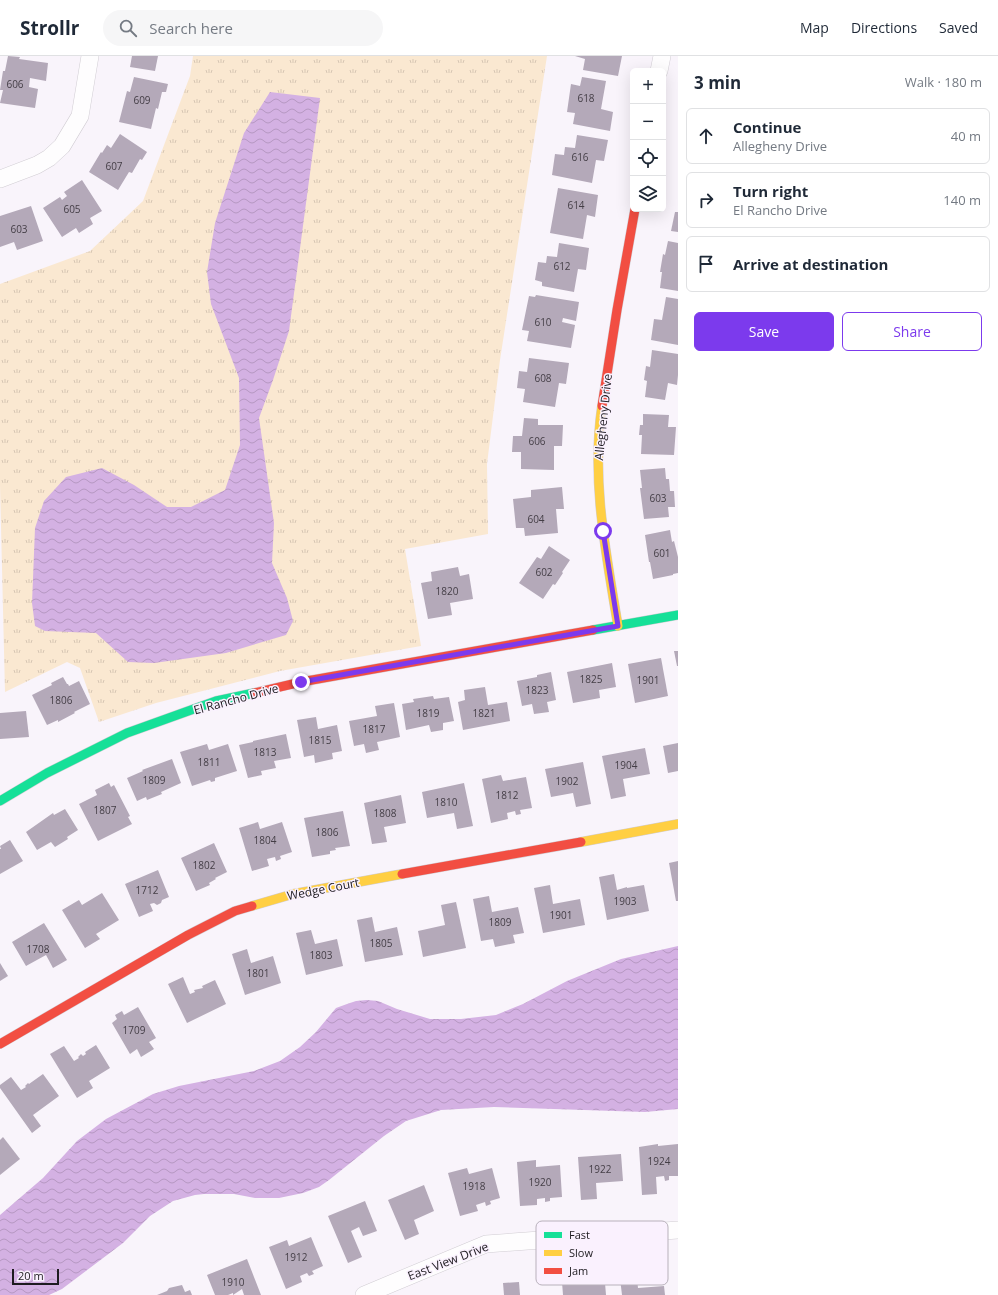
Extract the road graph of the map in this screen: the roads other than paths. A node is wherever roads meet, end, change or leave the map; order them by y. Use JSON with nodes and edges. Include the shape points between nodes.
{"nodes":[{"id":1,"x":90,"y":56,"type":"edge"},
{"id":2,"x":662,"y":56,"type":"edge"},
{"id":3,"x":660,"y":68,"type":"edge"},
{"id":4,"x":0,"y":179,"type":"edge"},
{"id":5,"x":634,"y":212,"type":"edge"},
{"id":6,"x":678,"y":614,"type":"edge"},
{"id":7,"x":618,"y":626,"type":"junction"},
{"id":8,"x":0,"y":800,"type":"edge"},
{"id":9,"x":678,"y":824,"type":"edge"},
{"id":10,"x":0,"y":1044,"type":"edge"},
{"id":11,"x":678,"y":1230,"type":"edge"},
{"id":12,"x":668,"y":1231,"type":"edge"},
{"id":13,"x":536,"y":1240,"type":"edge"},
{"id":14,"x":364,"y":1295,"type":"edge"}],
"edges":[{"from":1,"to":4,"type":"street","via":[[80,116],[62,146],[49,158]]},
{"from":2,"to":3,"type":"street"},
{"from":5,"to":7,"type":"street","name":"Allegheny Drive","via":[[602,402],[598,448],[598,482],[603,531]]},
{"from":6,"to":7,"type":"street","name":"El Rancho Drive"},
{"from":7,"to":8,"type":"street","name":"El Rancho Drive","via":[[301,682],[216,702],[127,733]]},
{"from":9,"to":10,"type":"street","name":"Wedge Court","via":[[293,894],[235,911],[188,935]]},
{"from":11,"to":12,"type":"street","name":"East View Drive"},
{"from":13,"to":14,"type":"street","name":"East View Drive","via":[[486,1244]]}]}
